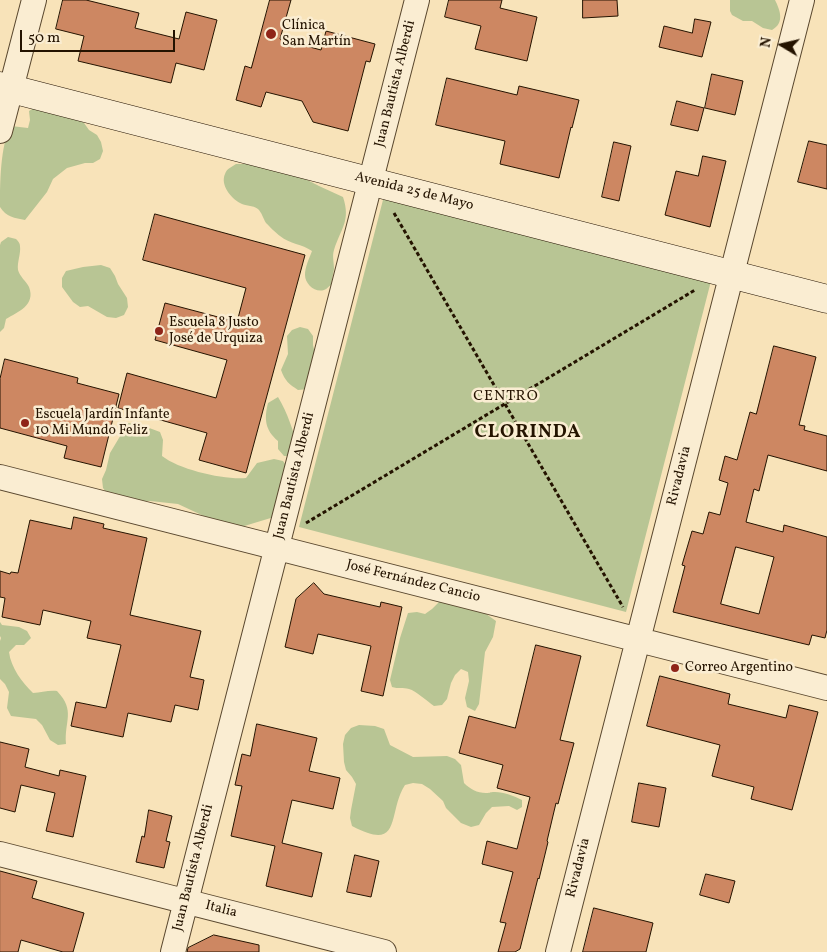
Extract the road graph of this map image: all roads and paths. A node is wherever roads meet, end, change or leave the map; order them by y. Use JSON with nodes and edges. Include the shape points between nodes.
{"nodes":[{"id":1,"x":34,"y":0,"type":"edge"},
{"id":2,"x":417,"y":0,"type":"edge"},
{"id":3,"x":802,"y":0,"type":"edge"},
{"id":4,"x":5,"y":88,"type":"edge"},
{"id":5,"x":0,"y":131,"type":"edge"},
{"id":6,"x":370,"y":181,"type":"junction"},
{"id":7,"x":394,"y":213,"type":"dead end"},
{"id":8,"x":732,"y":274,"type":"junction"},
{"id":9,"x":703,"y":286,"type":"dead end"},
{"id":10,"x":827,"y":299,"type":"edge"},
{"id":11,"x":505,"y":404,"type":"junction"},
{"id":12,"x":0,"y":476,"type":"edge"},
{"id":13,"x":299,"y":527,"type":"dead end"},
{"id":14,"x":277,"y":547,"type":"junction"},
{"id":15,"x":626,"y":612,"type":"dead end"},
{"id":16,"x":638,"y":640,"type":"junction"},
{"id":17,"x":827,"y":688,"type":"edge"},
{"id":18,"x":0,"y":854,"type":"edge"},
{"id":19,"x":186,"y":901,"type":"junction"},
{"id":20,"x":173,"y":952,"type":"edge"},
{"id":21,"x":384,"y":952,"type":"edge"},
{"id":22,"x":558,"y":952,"type":"edge"}],
"edges":[{"from":1,"to":4,"type":"street"},
{"from":2,"to":6,"type":"street","name":"Juan Bautista Alberdi"},
{"from":3,"to":8,"type":"street","name":"Rivadavia"},
{"from":4,"to":5,"type":"street"},
{"from":4,"to":6,"type":"main road","name":"Avenida 25 de Mayo"},
{"from":6,"to":8,"type":"main road","name":"Avenida 25 de Mayo"},
{"from":6,"to":14,"type":"street","name":"Juan Bautista Alberdi"},
{"from":7,"to":11,"type":"path"},
{"from":8,"to":10,"type":"main road","name":"Avenida 25 de Mayo"},
{"from":8,"to":16,"type":"street","name":"Rivadavia"},
{"from":9,"to":11,"type":"path"},
{"from":11,"to":13,"type":"path"},
{"from":11,"to":15,"type":"path"},
{"from":12,"to":14,"type":"street","name":"José Fernández Cancio"},
{"from":14,"to":16,"type":"street","name":"José Fernández Cancio"},
{"from":14,"to":19,"type":"street","name":"Juan Bautista Alberdi"},
{"from":16,"to":17,"type":"street","name":"José Fernández Cancio"},
{"from":16,"to":22,"type":"street","name":"Rivadavia"},
{"from":18,"to":19,"type":"street","name":"Italia"},
{"from":19,"to":20,"type":"street","name":"Juan Bautista Alberdi"},
{"from":19,"to":21,"type":"street","name":"Italia"}]}
